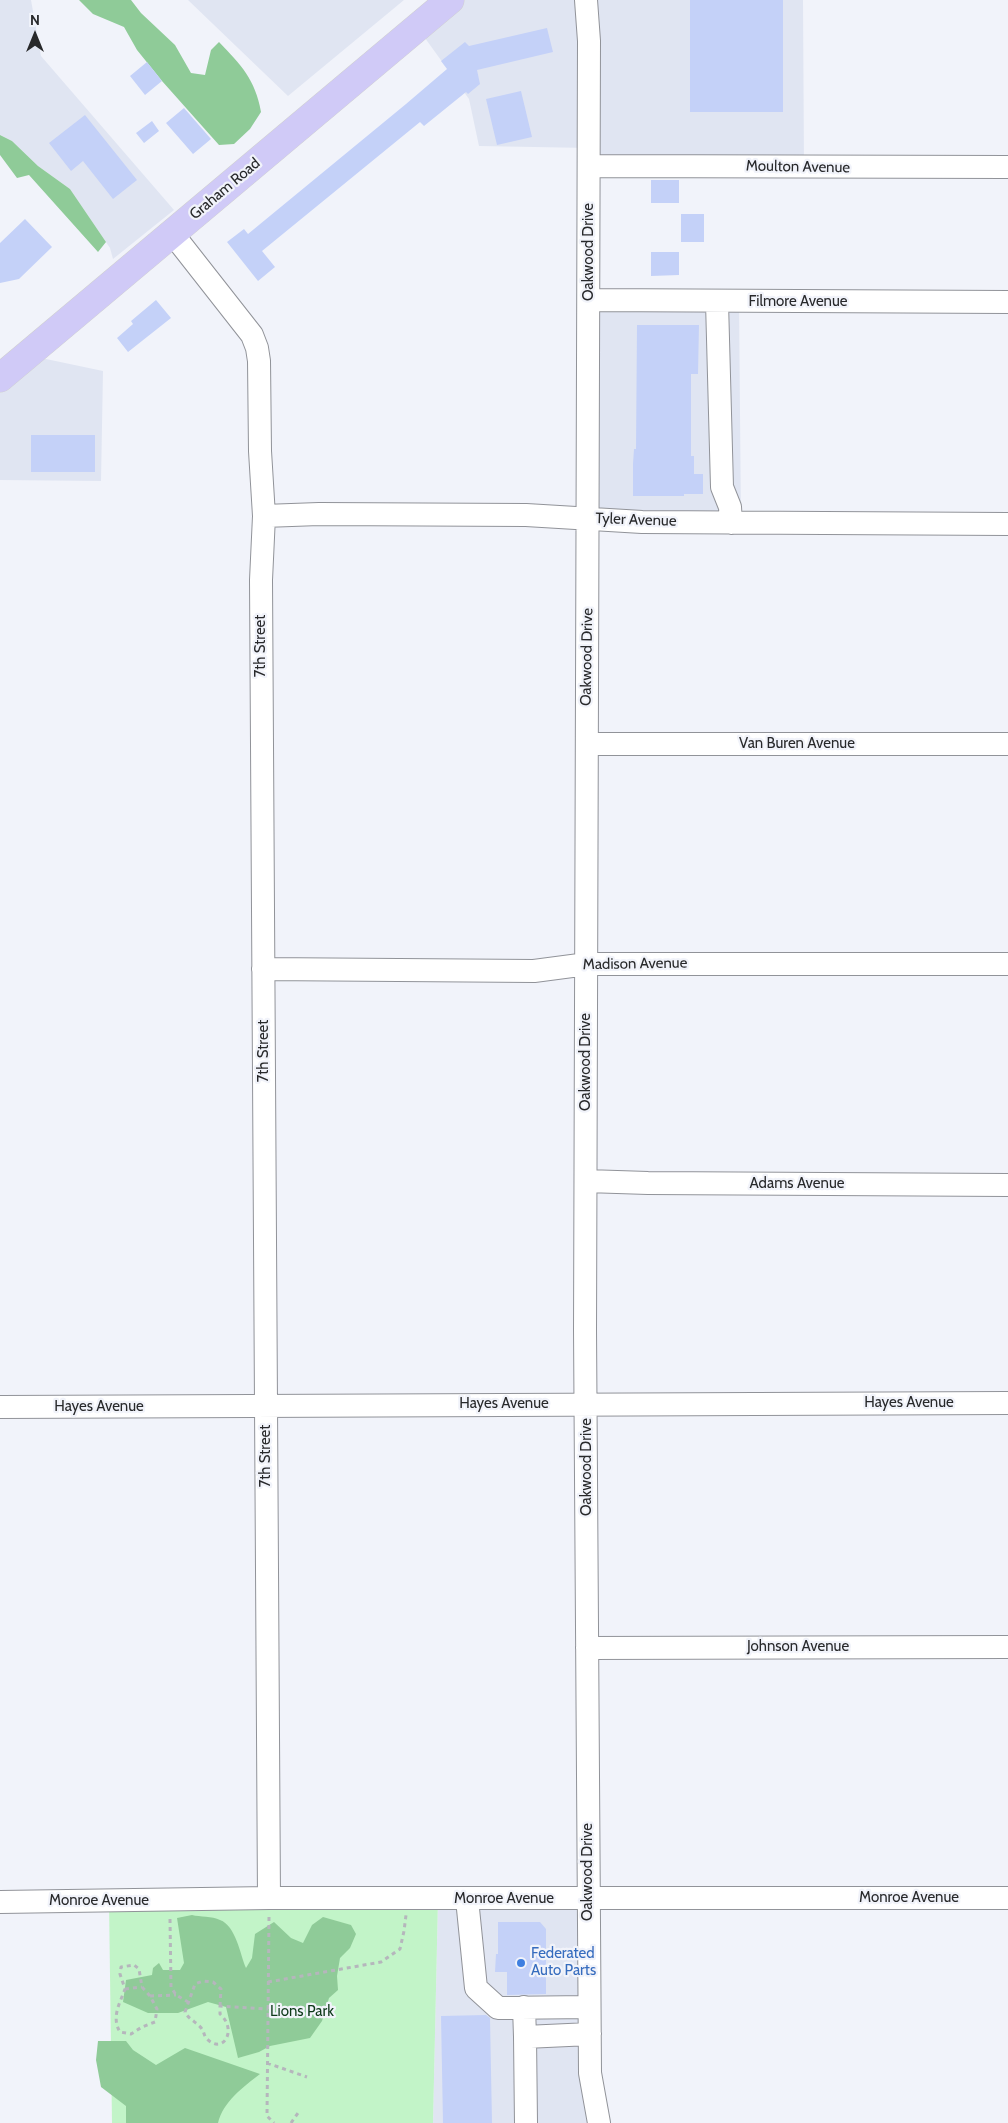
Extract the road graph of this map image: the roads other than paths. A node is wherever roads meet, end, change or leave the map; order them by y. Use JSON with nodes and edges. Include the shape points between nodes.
{"nodes":[{"id":1,"x":450,"y":0,"type":"edge"},
{"id":2,"x":586,"y":0,"type":"edge"},
{"id":3,"x":589,"y":166,"type":"junction"},
{"id":4,"x":1008,"y":167,"type":"edge"},
{"id":5,"x":172,"y":233,"type":"junction"},
{"id":6,"x":589,"y":300,"type":"junction"},
{"id":7,"x":717,"y":302,"type":"junction"},
{"id":8,"x":1008,"y":302,"type":"edge"},
{"id":9,"x":0,"y":378,"type":"edge"},
{"id":10,"x":264,"y":516,"type":"junction"},
{"id":11,"x":589,"y":518,"type":"junction"},
{"id":12,"x":731,"y":523,"type":"junction"},
{"id":13,"x":1008,"y":524,"type":"edge"},
{"id":14,"x":587,"y":744,"type":"junction"},
{"id":15,"x":1008,"y":744,"type":"edge"},
{"id":16,"x":587,"y":964,"type":"junction"},
{"id":17,"x":1008,"y":964,"type":"edge"},
{"id":18,"x":263,"y":969,"type":"junction"},
{"id":19,"x":586,"y":1181,"type":"junction"},
{"id":20,"x":1008,"y":1185,"type":"edge"},
{"id":21,"x":1008,"y":1403,"type":"edge"},
{"id":22,"x":587,"y":1404,"type":"junction"},
{"id":23,"x":266,"y":1405,"type":"junction"},
{"id":24,"x":0,"y":1407,"type":"edge"},
{"id":25,"x":1008,"y":1647,"type":"edge"},
{"id":26,"x":587,"y":1648,"type":"junction"},
{"id":27,"x":589,"y":1898,"type":"junction"},
{"id":28,"x":1008,"y":1898,"type":"edge"},
{"id":29,"x":467,"y":1899,"type":"junction"},
{"id":30,"x":0,"y":1902,"type":"edge"},
{"id":31,"x":269,"y":1906,"type":"junction"},
{"id":32,"x":524,"y":2007,"type":"junction"},
{"id":33,"x":589,"y":2007,"type":"junction"},
{"id":34,"x":590,"y":2034,"type":"junction"},
{"id":35,"x":524,"y":2036,"type":"junction"},
{"id":36,"x":526,"y":2123,"type":"edge"},
{"id":37,"x":599,"y":2123,"type":"edge"}],
"edges":[{"from":1,"to":5,"type":"main road","name":"Graham Road"},
{"from":2,"to":3,"type":"street","name":"Oakwood Drive"},
{"from":3,"to":4,"type":"street","name":"Moulton Avenue"},
{"from":3,"to":6,"type":"street","name":"Oakwood Drive"},
{"from":5,"to":9,"type":"main road","name":"Graham Road"},
{"from":5,"to":10,"type":"street","name":"7th Street","via":[[252,335],[257,348]]},
{"from":6,"to":7,"type":"street","name":"Filmore Avenue"},
{"from":6,"to":11,"type":"street","name":"Oakwood Drive"},
{"from":7,"to":8,"type":"street","name":"Filmore Avenue"},
{"from":7,"to":12,"type":"street","via":[[722,487],[730,507]]},
{"from":10,"to":11,"type":"street","name":"Tyler Avenue","via":[[526,515]]},
{"from":10,"to":18,"type":"street","name":"7th Street","via":[[261,580]]},
{"from":11,"to":12,"type":"street","name":"Tyler Avenue"},
{"from":11,"to":14,"type":"street","name":"Oakwood Drive"},
{"from":12,"to":13,"type":"street","name":"Tyler Avenue"},
{"from":14,"to":15,"type":"street","name":"Van Buren Avenue"},
{"from":14,"to":16,"type":"street","name":"Oakwood Drive"},
{"from":16,"to":17,"type":"street","name":"Madison Avenue"},
{"from":16,"to":18,"type":"street","name":"Madison Avenue","via":[[534,971]]},
{"from":16,"to":19,"type":"street","name":"Oakwood Drive"},
{"from":18,"to":23,"type":"street","name":"7th Street"},
{"from":19,"to":20,"type":"street","name":"Adams Avenue"},
{"from":19,"to":22,"type":"street","name":"Oakwood Drive"},
{"from":21,"to":22,"type":"street","name":"Hayes Avenue"},
{"from":22,"to":23,"type":"street","name":"Hayes Avenue"},
{"from":22,"to":26,"type":"street","name":"Oakwood Drive"},
{"from":23,"to":24,"type":"street","name":"Hayes Avenue"},
{"from":23,"to":31,"type":"street","name":"7th Street"},
{"from":25,"to":26,"type":"street","name":"Johnson Avenue"},
{"from":26,"to":27,"type":"street","name":"Oakwood Drive"},
{"from":27,"to":28,"type":"street","name":"Monroe Avenue"},
{"from":27,"to":29,"type":"street","name":"Monroe Avenue"},
{"from":27,"to":33,"type":"street","name":"Oakwood Drive"},
{"from":29,"to":31,"type":"street","name":"Monroe Avenue"},
{"from":29,"to":32,"type":"street","via":[[476,1988],[498,2008]]},
{"from":30,"to":31,"type":"street","name":"Monroe Avenue","via":[[170,1900]]},
{"from":32,"to":33,"type":"street"},
{"from":32,"to":35,"type":"street"},
{"from":33,"to":34,"type":"street","name":"Oakwood Drive"},
{"from":34,"to":35,"type":"street"},
{"from":34,"to":37,"type":"street","name":"Oakwood Drive","via":[[590,2073]]},
{"from":35,"to":36,"type":"street"}]}
